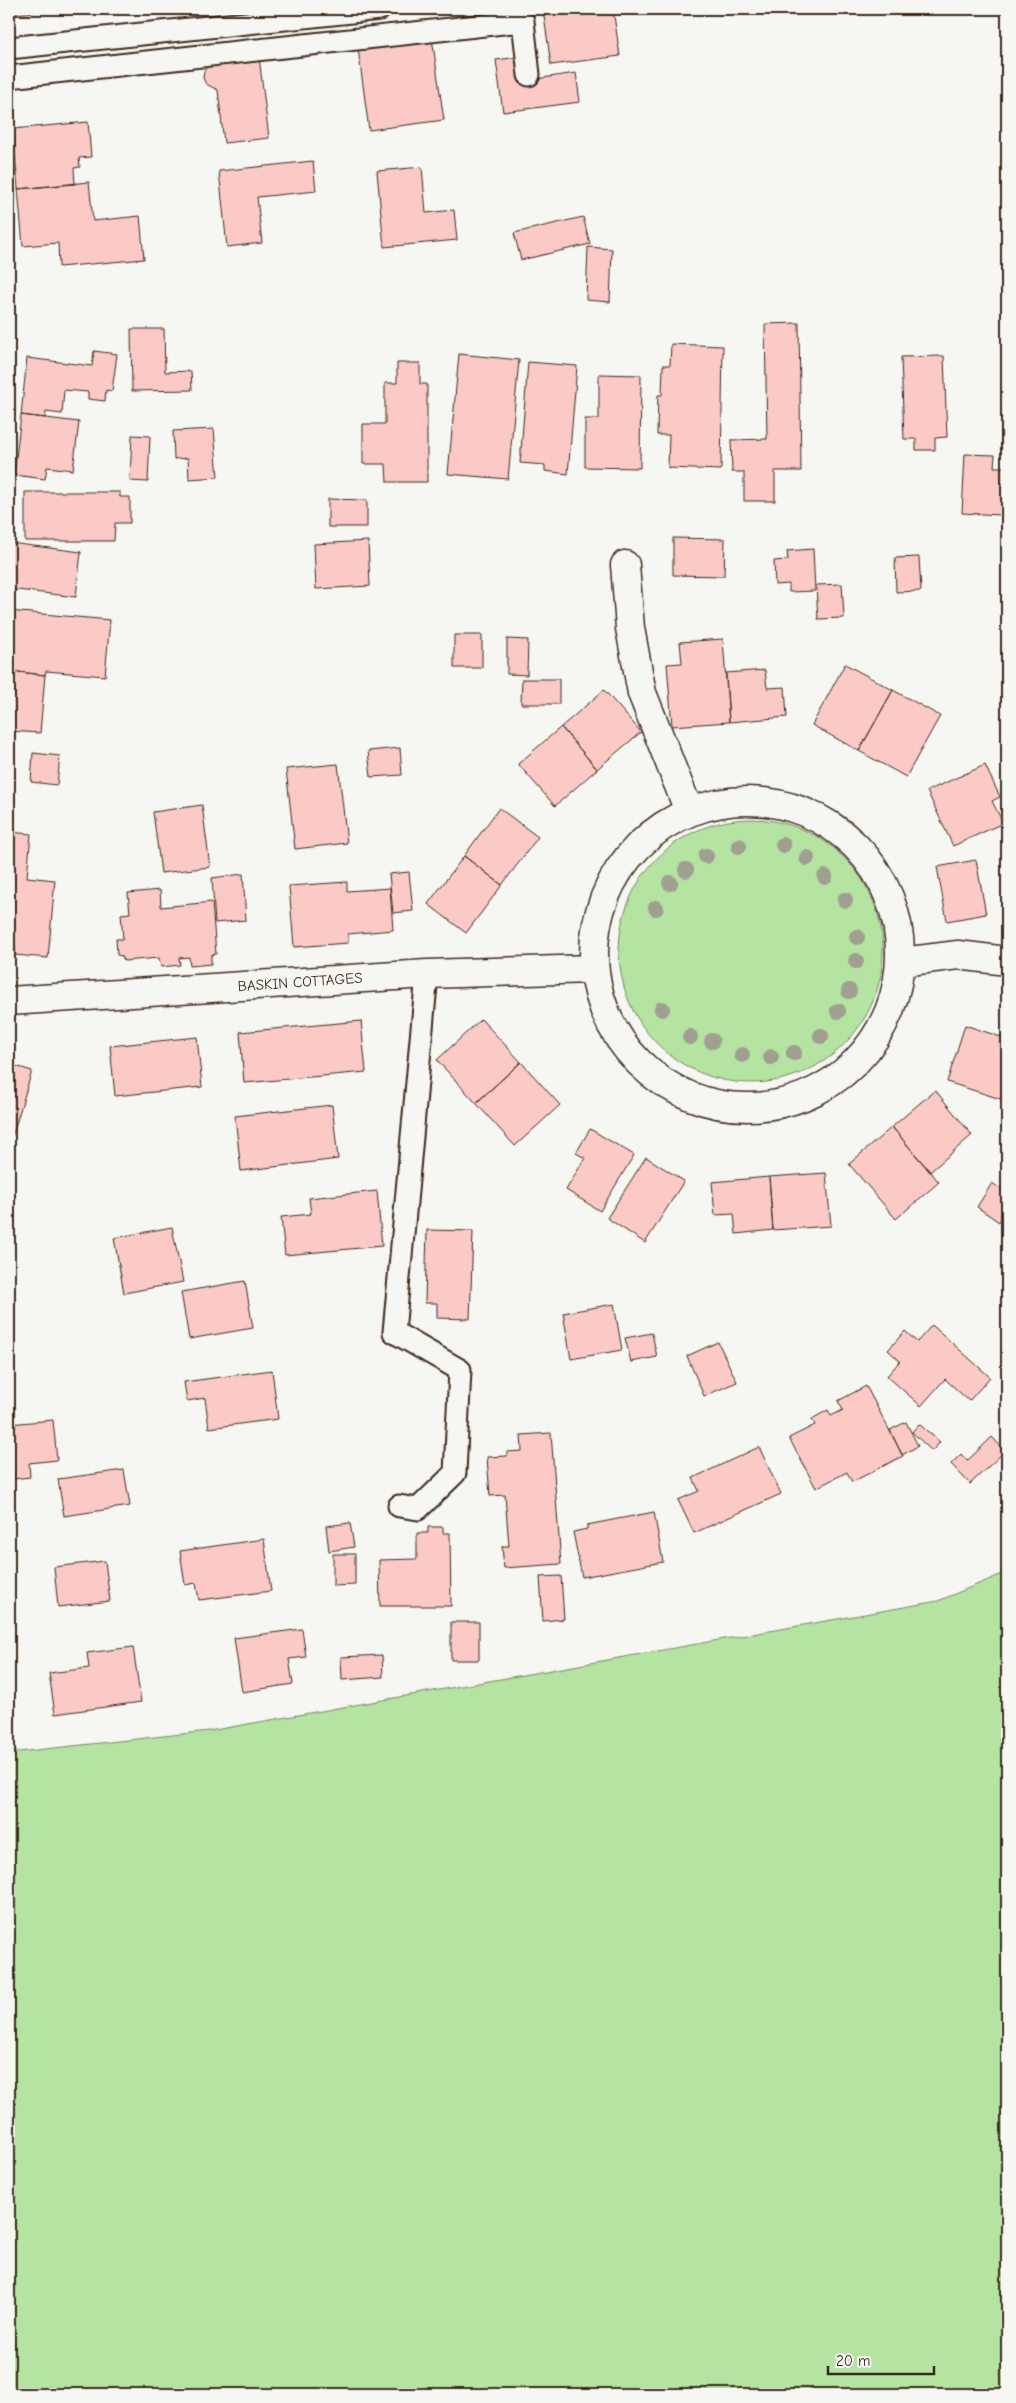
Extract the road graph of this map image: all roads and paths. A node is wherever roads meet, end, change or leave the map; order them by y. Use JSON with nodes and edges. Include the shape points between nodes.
{"nodes":[{"id":1,"x":380,"y":9,"type":"edge"},
{"id":2,"x":9,"y":48,"type":"edge"},
{"id":3,"x":530,"y":75,"type":"dead end"},
{"id":4,"x":9,"y":76,"type":"edge"},
{"id":5,"x":625,"y":565,"type":"dead end"},
{"id":6,"x":688,"y":812,"type":"junction"},
{"id":7,"x":1007,"y":961,"type":"edge"},
{"id":8,"x":902,"y":962,"type":"junction"},
{"id":9,"x":592,"y":969,"type":"junction"},
{"id":10,"x":427,"y":974,"type":"junction"},
{"id":11,"x":9,"y":1001,"type":"edge"},
{"id":12,"x":400,"y":1506,"type":"dead end"}],
"edges":[{"from":1,"to":2,"type":"lane"},
{"from":3,"to":4,"type":"lane","via":[[523,20]]},
{"from":5,"to":6,"type":"street","via":[[630,628],[642,694]]},
{"from":6,"to":8,"type":"street","via":[[707,805],[779,802],[834,826],[869,859],[894,906]]},
{"from":6,"to":9,"type":"street","via":[[676,816],[638,844],[611,878],[605,891]]},
{"from":7,"to":8,"type":"street","via":[[958,955]]},
{"from":8,"to":9,"type":"street","via":[[889,1016],[853,1068],[812,1096],[765,1109],[690,1099],[628,1054],[604,1016]]},
{"from":9,"to":10,"type":"street","name":"BASKIN COTTAGES"},
{"from":10,"to":11,"type":"street","name":"BASKIN COTTAGES"},
{"from":10,"to":12,"type":"lane","via":[[394,1332],[460,1370],[457,1436],[455,1473],[418,1509]]}]}
